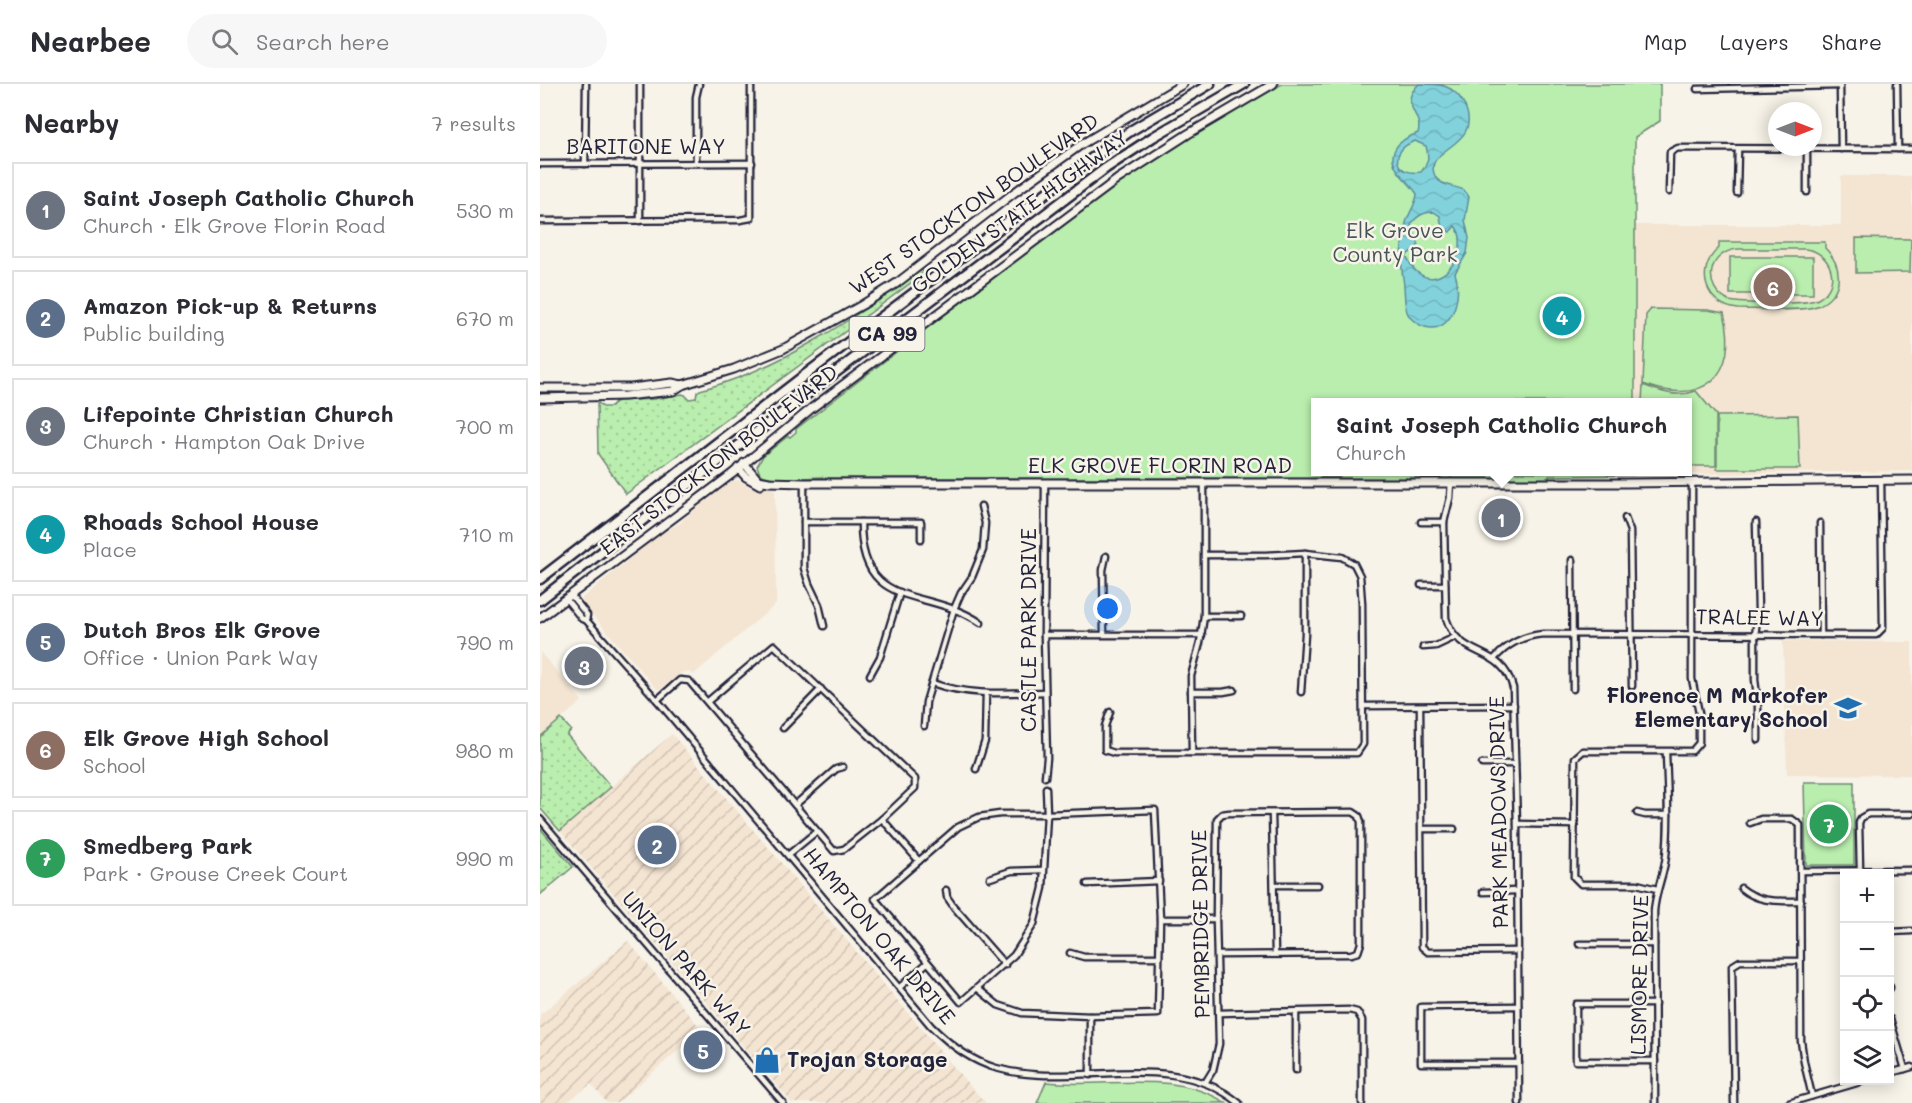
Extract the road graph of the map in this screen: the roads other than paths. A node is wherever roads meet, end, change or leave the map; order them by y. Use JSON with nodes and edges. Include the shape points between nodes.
{"nodes":[{"id":1,"x":586,"y":84,"type":"edge"},
{"id":2,"x":640,"y":84,"type":"edge"},
{"id":3,"x":699,"y":84,"type":"edge"},
{"id":4,"x":751,"y":84,"type":"edge"},
{"id":5,"x":1183,"y":84,"type":"edge"},
{"id":6,"x":1210,"y":84,"type":"edge"},
{"id":7,"x":1244,"y":84,"type":"edge"},
{"id":8,"x":1273,"y":84,"type":"edge"},
{"id":9,"x":1897,"y":84,"type":"edge"},
{"id":10,"x":1840,"y":85,"type":"edge"},
{"id":11,"x":1696,"y":89,"type":"dead end"},
{"id":12,"x":1738,"y":149,"type":"junction"},
{"id":13,"x":1768,"y":149,"type":"edge"},
{"id":14,"x":1822,"y":149,"type":"edge"},
{"id":15,"x":1841,"y":149,"type":"junction"},
{"id":16,"x":1898,"y":149,"type":"junction"},
{"id":17,"x":1912,"y":149,"type":"edge"},
{"id":18,"x":1807,"y":156,"type":"edge"},
{"id":19,"x":641,"y":163,"type":"junction"},
{"id":20,"x":696,"y":163,"type":"junction"},
{"id":21,"x":752,"y":163,"type":"junction"},
{"id":22,"x":540,"y":164,"type":"edge"},
{"id":23,"x":585,"y":164,"type":"junction"},
{"id":24,"x":1669,"y":192,"type":"dead end"},
{"id":25,"x":1807,"y":192,"type":"dead end"},
{"id":26,"x":1737,"y":193,"type":"dead end"},
{"id":27,"x":540,"y":221,"type":"edge"},
{"id":28,"x":640,"y":221,"type":"junction"},
{"id":29,"x":682,"y":385,"type":"junction"},
{"id":30,"x":642,"y":387,"type":"junction"},
{"id":31,"x":540,"y":388,"type":"edge"},
{"id":32,"x":605,"y":388,"type":"junction"},
{"id":33,"x":608,"y":397,"type":"junction"},
{"id":34,"x":540,"y":398,"type":"edge"},
{"id":35,"x":571,"y":398,"type":"junction"},
{"id":36,"x":741,"y":466,"type":"junction"},
{"id":37,"x":1881,"y":480,"type":"junction"},
{"id":38,"x":1912,"y":480,"type":"edge"},
{"id":39,"x":1450,"y":482,"type":"junction"},
{"id":40,"x":1692,"y":482,"type":"junction"},
{"id":41,"x":804,"y":483,"type":"junction"},
{"id":42,"x":1045,"y":483,"type":"junction"},
{"id":43,"x":1204,"y":483,"type":"junction"},
{"id":44,"x":981,"y":506,"type":"dead end"},
{"id":45,"x":1625,"y":518,"type":"dead end"},
{"id":46,"x":804,"y":522,"type":"junction"},
{"id":47,"x":861,"y":522,"type":"junction"},
{"id":48,"x":1421,"y":522,"type":"dead end"},
{"id":49,"x":1444,"y":522,"type":"junction"},
{"id":50,"x":1756,"y":522,"type":"dead end"},
{"id":51,"x":1820,"y":523,"type":"dead end"},
{"id":52,"x":921,"y":539,"type":"dead end"},
{"id":53,"x":1305,"y":553,"type":"junction"},
{"id":54,"x":1205,"y":555,"type":"junction"},
{"id":55,"x":1106,"y":556,"type":"dead end"},
{"id":56,"x":1572,"y":560,"type":"dead end"},
{"id":57,"x":540,"y":579,"type":"edge"},
{"id":58,"x":1421,"y":585,"type":"dead end"},
{"id":59,"x":1445,"y":585,"type":"junction"},
{"id":60,"x":900,"y":592,"type":"junction"},
{"id":61,"x":568,"y":597,"type":"junction"},
{"id":62,"x":540,"y":600,"type":"edge"},
{"id":63,"x":954,"y":609,"type":"junction"},
{"id":64,"x":1204,"y":616,"type":"junction"},
{"id":65,"x":1241,"y":616,"type":"dead end"},
{"id":66,"x":540,"y":618,"type":"edge"},
{"id":67,"x":981,"y":623,"type":"dead end"},
{"id":68,"x":824,"y":626,"type":"dead end"},
{"id":69,"x":1632,"y":633,"type":"junction"},
{"id":70,"x":1693,"y":633,"type":"junction"},
{"id":71,"x":1104,"y":634,"type":"junction"},
{"id":72,"x":1573,"y":634,"type":"junction"},
{"id":73,"x":1044,"y":635,"type":"junction"},
{"id":74,"x":1202,"y":635,"type":"junction"},
{"id":75,"x":1821,"y":635,"type":"junction"},
{"id":76,"x":1755,"y":636,"type":"junction"},
{"id":77,"x":1455,"y":637,"type":"junction"},
{"id":78,"x":1423,"y":647,"type":"dead end"},
{"id":79,"x":1494,"y":659,"type":"junction"},
{"id":80,"x":870,"y":675,"type":"dead end"},
{"id":81,"x":932,"y":683,"type":"junction"},
{"id":82,"x":1632,"y":686,"type":"dead end"},
{"id":83,"x":821,"y":689,"type":"junction"},
{"id":84,"x":1573,"y":689,"type":"dead end"},
{"id":85,"x":1234,"y":690,"type":"dead end"},
{"id":86,"x":1044,"y":692,"type":"junction"},
{"id":87,"x":1191,"y":692,"type":"junction"},
{"id":88,"x":1301,"y":692,"type":"dead end"},
{"id":89,"x":986,"y":693,"type":"junction"},
{"id":90,"x":657,"y":700,"type":"junction"},
{"id":91,"x":707,"y":702,"type":"junction"},
{"id":92,"x":1514,"y":705,"type":"junction"},
{"id":93,"x":1364,"y":706,"type":"junction"},
{"id":94,"x":1420,"y":707,"type":"junction"},
{"id":95,"x":1110,"y":712,"type":"dead end"},
{"id":96,"x":924,"y":726,"type":"dead end"},
{"id":97,"x":783,"y":728,"type":"dead end"},
{"id":98,"x":1758,"y":740,"type":"dead end"},
{"id":99,"x":1666,"y":752,"type":"junction"},
{"id":100,"x":1191,"y":753,"type":"junction"},
{"id":101,"x":1482,"y":764,"type":"dead end"},
{"id":102,"x":1515,"y":764,"type":"junction"},
{"id":103,"x":843,"y":767,"type":"dead end"},
{"id":104,"x":976,"y":769,"type":"dead end"},
{"id":105,"x":1045,"y":777,"type":"dead end"},
{"id":106,"x":1047,"y":788,"type":"dead end"},
{"id":107,"x":795,"y":805,"type":"junction"},
{"id":108,"x":1272,"y":813,"type":"junction"},
{"id":109,"x":1637,"y":813,"type":"dead end"},
{"id":110,"x":1047,"y":814,"type":"junction"},
{"id":111,"x":1912,"y":814,"type":"edge"},
{"id":112,"x":1668,"y":815,"type":"junction"},
{"id":113,"x":540,"y":819,"type":"edge"},
{"id":114,"x":882,"y":819,"type":"junction"},
{"id":115,"x":1750,"y":823,"type":"dead end"},
{"id":116,"x":1517,"y":824,"type":"junction"},
{"id":117,"x":1575,"y":825,"type":"junction"},
{"id":118,"x":1422,"y":829,"type":"junction"},
{"id":119,"x":1454,"y":829,"type":"dead end"},
{"id":120,"x":816,"y":832,"type":"junction"},
{"id":121,"x":788,"y":855,"type":"junction"},
{"id":122,"x":918,"y":861,"type":"junction"},
{"id":123,"x":1860,"y":869,"type":"edge"},
{"id":124,"x":1043,"y":870,"type":"junction"},
{"id":125,"x":1912,"y":870,"type":"edge"},
{"id":126,"x":1801,"y":871,"type":"junction"},
{"id":127,"x":1894,"y":871,"type":"edge"},
{"id":128,"x":1840,"y":872,"type":"edge"},
{"id":129,"x":990,"y":878,"type":"dead end"},
{"id":130,"x":1159,"y":881,"type":"junction"},
{"id":131,"x":1087,"y":884,"type":"dead end"},
{"id":132,"x":1274,"y":885,"type":"junction"},
{"id":133,"x":1318,"y":885,"type":"dead end"},
{"id":134,"x":1741,"y":888,"type":"dead end"},
{"id":135,"x":1657,"y":889,"type":"junction"},
{"id":136,"x":946,"y":890,"type":"dead end"},
{"id":137,"x":1517,"y":891,"type":"junction"},
{"id":138,"x":1482,"y":892,"type":"dead end"},
{"id":139,"x":1801,"y":901,"type":"junction"},
{"id":140,"x":1160,"y":919,"type":"junction"},
{"id":141,"x":1216,"y":919,"type":"junction"},
{"id":142,"x":1894,"y":932,"type":"edge"},
{"id":143,"x":1912,"y":932,"type":"edge"},
{"id":144,"x":1579,"y":944,"type":"dead end"},
{"id":145,"x":1654,"y":944,"type":"junction"},
{"id":146,"x":1518,"y":951,"type":"junction"},
{"id":147,"x":1070,"y":953,"type":"dead end"},
{"id":148,"x":1275,"y":954,"type":"junction"},
{"id":149,"x":1218,"y":955,"type":"junction"},
{"id":150,"x":1159,"y":957,"type":"junction"},
{"id":151,"x":1800,"y":961,"type":"junction"},
{"id":152,"x":927,"y":963,"type":"junction"},
{"id":153,"x":1005,"y":965,"type":"junction"},
{"id":154,"x":900,"y":987,"type":"junction"},
{"id":155,"x":977,"y":988,"type":"junction"},
{"id":156,"x":1655,"y":1004,"type":"junction"},
{"id":157,"x":1518,"y":1006,"type":"junction"},
{"id":158,"x":1296,"y":1012,"type":"junction"},
{"id":159,"x":1219,"y":1013,"type":"junction"},
{"id":160,"x":1090,"y":1016,"type":"junction"},
{"id":161,"x":1894,"y":1031,"type":"edge"},
{"id":162,"x":1655,"y":1061,"type":"junction"},
{"id":163,"x":1519,"y":1063,"type":"junction"},
{"id":164,"x":1912,"y":1067,"type":"edge"},
{"id":165,"x":1905,"y":1069,"type":"junction"},
{"id":166,"x":1296,"y":1070,"type":"dead end"},
{"id":167,"x":1894,"y":1072,"type":"edge"},
{"id":168,"x":1090,"y":1075,"type":"junction"},
{"id":169,"x":1205,"y":1083,"type":"junction"},
{"id":170,"x":1851,"y":1085,"type":"edge"},
{"id":171,"x":1812,"y":1096,"type":"junction"},
{"id":172,"x":783,"y":1103,"type":"edge"},
{"id":173,"x":1239,"y":1103,"type":"edge"},
{"id":174,"x":1362,"y":1103,"type":"edge"},
{"id":175,"x":1519,"y":1103,"type":"edge"},
{"id":176,"x":1655,"y":1103,"type":"edge"},
{"id":177,"x":1734,"y":1103,"type":"edge"},
{"id":178,"x":1789,"y":1103,"type":"edge"}],
"edges":[{"from":1,"to":23,"type":"street"},
{"from":2,"to":19,"type":"street"},
{"from":3,"to":20,"type":"street"},
{"from":4,"to":21,"type":"street"},
{"from":5,"to":29,"type":"main road","name":"WEST STOCKTON BOULEVARD","via":[[1082,144],[897,283],[783,349]]},
{"from":6,"to":57,"type":"highway","name":"GOLDEN STATE HIGHWAY","number":"CA 99","via":[[1099,153]]},
{"from":7,"to":62,"type":"highway","name":"GOLDEN STATE HIGHWAY","number":"CA 99","via":[[1106,168]]},
{"from":8,"to":36,"type":"main road","name":"EAST STOCKTON BOULEVARD","via":[[1125,174],[812,408]]},
{"from":9,"to":16,"type":"street"},
{"from":10,"to":11,"type":"street"},
{"from":10,"to":15,"type":"street"},
{"from":12,"to":13,"type":"street"},
{"from":12,"to":24,"type":"street","via":[[1674,149],[1669,160]]},
{"from":12,"to":26,"type":"street"},
{"from":14,"to":15,"type":"street"},
{"from":15,"to":16,"type":"street"},
{"from":16,"to":17,"type":"street"},
{"from":18,"to":25,"type":"street"},
{"from":19,"to":20,"type":"street","name":"BARITONE WAY"},
{"from":19,"to":23,"type":"street","name":"BARITONE WAY"},
{"from":19,"to":28,"type":"street"},
{"from":20,"to":21,"type":"street","name":"BARITONE WAY"},
{"from":21,"to":28,"type":"street","via":[[751,218]]},
{"from":22,"to":23,"type":"street","name":"BARITONE WAY"},
{"from":27,"to":28,"type":"street"},
{"from":29,"to":30,"type":"main road"},
{"from":29,"to":33,"type":"main road","via":[[673,391]]},
{"from":30,"to":32,"type":"main road"},
{"from":30,"to":33,"type":"main road"},
{"from":31,"to":32,"type":"main road"},
{"from":32,"to":35,"type":"main road","via":[[600,393],[574,394]]},
{"from":33,"to":35,"type":"main road"},
{"from":34,"to":35,"type":"main road"},
{"from":36,"to":41,"type":"main road","name":"ELK GROVE FLORIN ROAD","via":[[758,480],[769,483]]},
{"from":36,"to":61,"type":"main road","name":"EAST STOCKTON BOULEVARD"},
{"from":37,"to":38,"type":"main road","name":"ELK GROVE FLORIN ROAD"},
{"from":37,"to":40,"type":"main road","name":"ELK GROVE FLORIN ROAD"},
{"from":37,"to":75,"type":"street","name":"TRALEE WAY","via":[[1882,628],[1876,635]]},
{"from":39,"to":40,"type":"main road","name":"ELK GROVE FLORIN ROAD"},
{"from":39,"to":43,"type":"main road","name":"ELK GROVE FLORIN ROAD"},
{"from":39,"to":49,"type":"street"},
{"from":40,"to":70,"type":"street"},
{"from":41,"to":42,"type":"main road","name":"ELK GROVE FLORIN ROAD"},
{"from":41,"to":46,"type":"street"},
{"from":42,"to":43,"type":"main road","name":"ELK GROVE FLORIN ROAD"},
{"from":42,"to":73,"type":"street","name":"CASTLE PARK DRIVE"},
{"from":43,"to":54,"type":"street"},
{"from":44,"to":63,"type":"street","via":[[983,550]]},
{"from":45,"to":69,"type":"street","via":[[1630,531]]},
{"from":46,"to":47,"type":"street"},
{"from":46,"to":68,"type":"street","via":[[805,573]]},
{"from":47,"to":52,"type":"street","via":[[921,522]]},
{"from":47,"to":60,"type":"street","via":[[862,547],[868,565],[883,584]]},
{"from":48,"to":49,"type":"street"},
{"from":49,"to":59,"type":"street"},
{"from":50,"to":76,"type":"street"},
{"from":51,"to":75,"type":"street"},
{"from":53,"to":54,"type":"street"},
{"from":53,"to":88,"type":"street"},
{"from":53,"to":93,"type":"street","via":[[1342,557],[1359,571]]},
{"from":54,"to":64,"type":"street"},
{"from":55,"to":71,"type":"street"},
{"from":56,"to":72,"type":"street"},
{"from":58,"to":59,"type":"street"},
{"from":59,"to":77,"type":"street","via":[[1445,613]]},
{"from":60,"to":63,"type":"street"},
{"from":60,"to":80,"type":"street","via":[[880,657]]},
{"from":61,"to":66,"type":"main road","name":"EAST STOCKTON BOULEVARD"},
{"from":61,"to":90,"type":"street","name":"HAMPTON OAK DRIVE"},
{"from":63,"to":67,"type":"street"},
{"from":63,"to":81,"type":"street"},
{"from":64,"to":65,"type":"street"},
{"from":64,"to":74,"type":"street"},
{"from":69,"to":70,"type":"street","name":"TRALEE WAY"},
{"from":69,"to":72,"type":"street","name":"TRALEE WAY"},
{"from":69,"to":82,"type":"street"},
{"from":70,"to":76,"type":"street","name":"TRALEE WAY"},
{"from":70,"to":99,"type":"street","via":[[1693,684],[1700,743],[1692,752]]},
{"from":71,"to":73,"type":"street"},
{"from":71,"to":74,"type":"street"},
{"from":72,"to":79,"type":"street","name":"TRALEE WAY","via":[[1527,636],[1513,642]]},
{"from":72,"to":84,"type":"street"},
{"from":73,"to":86,"type":"street","name":"CASTLE PARK DRIVE"},
{"from":74,"to":87,"type":"street","via":[[1192,670]]},
{"from":75,"to":76,"type":"street","name":"TRALEE WAY"},
{"from":76,"to":98,"type":"street"},
{"from":77,"to":78,"type":"street"},
{"from":77,"to":79,"type":"street","name":"PARK MEADOWS DRIVE","via":[[1467,648]]},
{"from":79,"to":92,"type":"street","name":"PARK MEADOWS DRIVE","via":[[1512,682]]},
{"from":81,"to":89,"type":"street"},
{"from":81,"to":96,"type":"street"},
{"from":83,"to":91,"type":"street","via":[[774,645]]},
{"from":83,"to":97,"type":"street"},
{"from":83,"to":114,"type":"street","via":[[915,779],[915,788]]},
{"from":85,"to":87,"type":"street"},
{"from":86,"to":89,"type":"street"},
{"from":86,"to":105,"type":"street","name":"CASTLE PARK DRIVE"},
{"from":87,"to":100,"type":"street"},
{"from":89,"to":104,"type":"street","via":[[985,741]]},
{"from":90,"to":91,"type":"street","via":[[680,680],[689,681]]},
{"from":90,"to":121,"type":"street","name":"HAMPTON OAK DRIVE"},
{"from":91,"to":107,"type":"street"},
{"from":92,"to":94,"type":"street"},
{"from":92,"to":102,"type":"street","name":"PARK MEADOWS DRIVE"},
{"from":93,"to":94,"type":"street"},
{"from":93,"to":100,"type":"street","via":[[1363,744],[1357,753]]},
{"from":94,"to":118,"type":"street"},
{"from":95,"to":100,"type":"street","via":[[1105,726],[1105,750]]},
{"from":99,"to":112,"type":"street","name":"LISMORE DRIVE"},
{"from":99,"to":117,"type":"street","via":[[1583,751],[1575,758]]},
{"from":101,"to":102,"type":"street"},
{"from":102,"to":116,"type":"street","name":"PARK MEADOWS DRIVE"},
{"from":103,"to":107,"type":"street"},
{"from":106,"to":110,"type":"street"},
{"from":107,"to":120,"type":"street"},
{"from":108,"to":132,"type":"street"},
{"from":108,"to":141,"type":"street","name":"PEMBRIDGE DRIVE","via":[[1219,815]]},
{"from":108,"to":148,"type":"street","via":[[1353,812],[1361,822],[1358,952]]},
{"from":109,"to":112,"type":"street"},
{"from":110,"to":122,"type":"street","via":[[1000,814],[971,820]]},
{"from":110,"to":124,"type":"street"},
{"from":110,"to":130,"type":"street","via":[[1155,810]]},
{"from":111,"to":123,"type":"street","via":[[1868,814],[1861,818]]},
{"from":112,"to":135,"type":"street","name":"LISMORE DRIVE","via":[[1666,860]]},
{"from":113,"to":172,"type":"street","name":"UNION PARK WAY"},
{"from":114,"to":120,"type":"street","via":[[844,849],[834,851]]},
{"from":114,"to":122,"type":"street"},
{"from":115,"to":126,"type":"street","via":[[1792,819],[1800,825]]},
{"from":116,"to":117,"type":"street"},
{"from":116,"to":137,"type":"street","name":"PARK MEADOWS DRIVE"},
{"from":117,"to":135,"type":"street","via":[[1574,878],[1581,884],[1625,883]]},
{"from":118,"to":119,"type":"street"},
{"from":118,"to":146,"type":"street","via":[[1422,947],[1428,952]]},
{"from":120,"to":121,"type":"street"},
{"from":121,"to":154,"type":"street","name":"HAMPTON OAK DRIVE"},
{"from":122,"to":152,"type":"street","via":[[875,899]]},
{"from":124,"to":129,"type":"street","via":[[1011,871]]},
{"from":124,"to":153,"type":"street","via":[[1034,924]]},
{"from":125,"to":127,"type":"street"},
{"from":126,"to":128,"type":"street"},
{"from":126,"to":139,"type":"street"},
{"from":130,"to":131,"type":"street"},
{"from":130,"to":140,"type":"street"},
{"from":132,"to":133,"type":"street"},
{"from":132,"to":148,"type":"street"},
{"from":134,"to":139,"type":"street","via":[[1764,900]]},
{"from":135,"to":145,"type":"street","name":"LISMORE DRIVE"},
{"from":136,"to":153,"type":"street","via":[[950,902]]},
{"from":137,"to":138,"type":"street"},
{"from":137,"to":146,"type":"street","name":"PARK MEADOWS DRIVE"},
{"from":139,"to":151,"type":"street"},
{"from":140,"to":141,"type":"street"},
{"from":140,"to":150,"type":"street"},
{"from":141,"to":149,"type":"street","name":"PEMBRIDGE DRIVE"},
{"from":142,"to":143,"type":"street"},
{"from":144,"to":145,"type":"street"},
{"from":145,"to":156,"type":"street","name":"LISMORE DRIVE"},
{"from":146,"to":157,"type":"street","name":"PARK MEADOWS DRIVE"},
{"from":147,"to":150,"type":"street","via":[[1090,957]]},
{"from":148,"to":149,"type":"street"},
{"from":149,"to":159,"type":"street","name":"PEMBRIDGE DRIVE"},
{"from":150,"to":160,"type":"street","via":[[1158,1014]]},
{"from":151,"to":171,"type":"street","via":[[1802,1052]]},
{"from":151,"to":177,"type":"street","via":[[1740,961],[1732,966]]},
{"from":152,"to":154,"type":"street"},
{"from":152,"to":155,"type":"street","via":[[961,1002]]},
{"from":153,"to":155,"type":"street"},
{"from":154,"to":168,"type":"street","name":"HAMPTON OAK DRIVE","via":[[941,1037],[977,1061],[1025,1074]]},
{"from":155,"to":160,"type":"street","via":[[998,1005],[1016,1012]]},
{"from":156,"to":162,"type":"street","name":"LISMORE DRIVE"},
{"from":156,"to":162,"type":"street","via":[[1576,1004],[1576,1061]]},
{"from":157,"to":163,"type":"street","name":"PARK MEADOWS DRIVE"},
{"from":157,"to":163,"type":"street","via":[[1421,1007],[1421,1063]]},
{"from":158,"to":159,"type":"street"},
{"from":158,"to":166,"type":"street"},
{"from":158,"to":174,"type":"street","via":[[1360,1014]]},
{"from":159,"to":169,"type":"street","name":"PEMBRIDGE DRIVE","via":[[1218,1053]]},
{"from":160,"to":168,"type":"street"},
{"from":161,"to":165,"type":"street"},
{"from":162,"to":176,"type":"street","name":"LISMORE DRIVE"},
{"from":163,"to":175,"type":"street","name":"PARK MEADOWS DRIVE"},
{"from":164,"to":165,"type":"street"},
{"from":165,"to":167,"type":"street"},
{"from":168,"to":169,"type":"street","name":"HAMPTON OAK DRIVE","via":[[1165,1074]]},
{"from":169,"to":173,"type":"street","name":"HAMPTON OAK DRIVE"},
{"from":170,"to":171,"type":"street"},
{"from":171,"to":178,"type":"street"}]}
